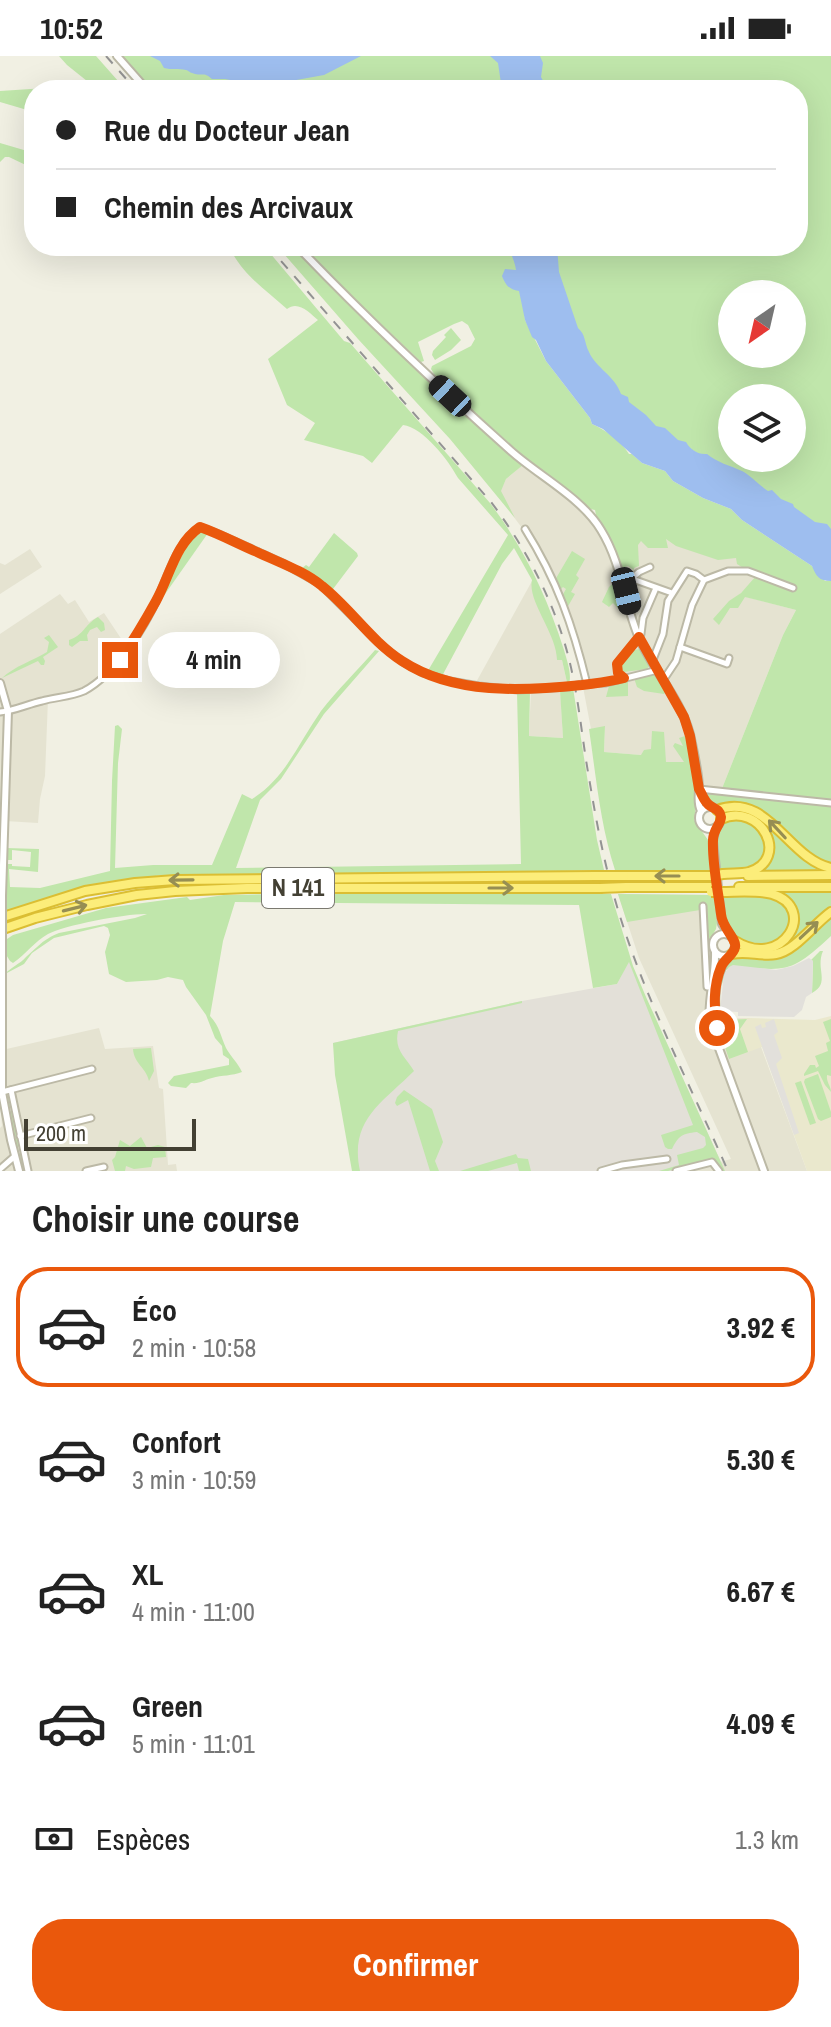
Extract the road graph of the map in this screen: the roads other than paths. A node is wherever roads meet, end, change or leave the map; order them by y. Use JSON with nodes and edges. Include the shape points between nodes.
{"nodes":[{"id":1,"x":117,"y":56,"type":"edge"},
{"id":2,"x":138,"y":80,"type":"edge"},
{"id":3,"x":307,"y":256,"type":"edge"},
{"id":4,"x":525,"y":529,"type":"dead end"},
{"id":5,"x":650,"y":567,"type":"dead end"},
{"id":6,"x":622,"y":577,"type":"junction"},
{"id":7,"x":631,"y":579,"type":"junction"},
{"id":8,"x":704,"y":580,"type":"junction"},
{"id":9,"x":656,"y":588,"type":"junction"},
{"id":10,"x":793,"y":588,"type":"dead end"},
{"id":11,"x":672,"y":593,"type":"junction"},
{"id":12,"x":639,"y":637,"type":"junction"},
{"id":13,"x":680,"y":647,"type":"junction"},
{"id":14,"x":729,"y":658,"type":"dead end"},
{"id":15,"x":652,"y":662,"type":"junction"},
{"id":16,"x":658,"y":670,"type":"junction"},
{"id":17,"x":624,"y":678,"type":"junction"},
{"id":18,"x":664,"y":679,"type":"junction"},
{"id":19,"x":0,"y":683,"type":"edge"},
{"id":20,"x":585,"y":684,"type":"junction"},
{"id":21,"x":4,"y":712,"type":"edge"},
{"id":22,"x":699,"y":789,"type":"junction"},
{"id":23,"x":831,"y":803,"type":"edge"},
{"id":24,"x":701,"y":811,"type":"junction"},
{"id":25,"x":716,"y":816,"type":"junction"},
{"id":26,"x":706,"y":828,"type":"junction"},
{"id":27,"x":713,"y":841,"type":"junction"},
{"id":28,"x":831,"y":868,"type":"edge"},
{"id":29,"x":723,"y":875,"type":"junction"},
{"id":30,"x":831,"y":875,"type":"edge"},
{"id":31,"x":2,"y":886,"type":"edge"},
{"id":32,"x":831,"y":887,"type":"edge"},
{"id":33,"x":722,"y":890,"type":"junction"},
{"id":34,"x":703,"y":906,"type":"dead end"},
{"id":35,"x":831,"y":912,"type":"edge"},
{"id":36,"x":0,"y":918,"type":"edge"},
{"id":37,"x":722,"y":924,"type":"junction"},
{"id":38,"x":0,"y":930,"type":"edge"},
{"id":39,"x":716,"y":937,"type":"junction"},
{"id":40,"x":732,"y":938,"type":"junction"},
{"id":41,"x":711,"y":947,"type":"junction"},
{"id":42,"x":2,"y":951,"type":"edge"},
{"id":43,"x":730,"y":955,"type":"junction"},
{"id":44,"x":707,"y":987,"type":"dead end"},
{"id":45,"x":721,"y":1053,"type":"junction"},
{"id":46,"x":92,"y":1069,"type":"dead end"},
{"id":47,"x":0,"y":1070,"type":"edge"},
{"id":48,"x":11,"y":1090,"type":"junction"},
{"id":49,"x":2,"y":1092,"type":"junction"},
{"id":50,"x":91,"y":1118,"type":"dead end"},
{"id":51,"x":20,"y":1136,"type":"junction"},
{"id":52,"x":15,"y":1156,"type":"junction"},
{"id":53,"x":667,"y":1159,"type":"dead end"},
{"id":54,"x":622,"y":1165,"type":"junction"},
{"id":55,"x":104,"y":1167,"type":"dead end"},
{"id":56,"x":0,"y":1169,"type":"edge"},
{"id":57,"x":19,"y":1171,"type":"edge"},
{"id":58,"x":28,"y":1171,"type":"edge"},
{"id":59,"x":86,"y":1171,"type":"edge"},
{"id":60,"x":601,"y":1171,"type":"edge"},
{"id":61,"x":629,"y":1171,"type":"edge"},
{"id":62,"x":676,"y":1171,"type":"edge"},
{"id":63,"x":719,"y":1171,"type":"edge"},
{"id":64,"x":764,"y":1171,"type":"edge"}],
"edges":[{"from":1,"to":2,"type":"street"},
{"from":3,"to":6,"type":"street","via":[[525,463],[589,513]]},
{"from":4,"to":20,"type":"street","via":[[562,599]]},
{"from":5,"to":7,"type":"street"},
{"from":6,"to":7,"type":"street"},
{"from":6,"to":12,"type":"street"},
{"from":7,"to":9,"type":"street"},
{"from":8,"to":10,"type":"street","via":[[728,571],[748,571]]},
{"from":8,"to":11,"type":"street","via":[[687,571]]},
{"from":8,"to":13,"type":"street"},
{"from":9,"to":11,"type":"street"},
{"from":9,"to":12,"type":"street"},
{"from":11,"to":15,"type":"street"},
{"from":12,"to":15,"type":"street"},
{"from":12,"to":17,"type":"street","via":[[617,664]]},
{"from":13,"to":14,"type":"street","via":[[727,664]]},
{"from":13,"to":18,"type":"street"},
{"from":15,"to":16,"type":"street"},
{"from":16,"to":17,"type":"street"},
{"from":16,"to":18,"type":"street"},
{"from":17,"to":20,"type":"street"},
{"from":18,"to":22,"type":"street","via":[[686,723]]},
{"from":19,"to":21,"type":"street"},
{"from":20,"to":21,"type":"street","bridge":true,"via":[[518,690],[423,673],[382,646],[320,584],[200,527],[176,555],[157,599],[107,674],[84,691]]},
{"from":21,"to":31,"type":"street"},
{"from":22,"to":23,"type":"street"},
{"from":22,"to":24,"type":"street"},
{"from":22,"to":25,"type":"street"},
{"from":24,"to":25,"type":"street","via":[[707,807]]},
{"from":24,"to":26,"type":"street","via":[[699,820]]},
{"from":25,"to":26,"type":"street"},
{"from":25,"to":27,"type":"street"},
{"from":28,"to":25,"type":"highway","one_way":true,"via":[[805,856],[768,819],[748,808],[728,807]]},
{"from":25,"to":29,"type":"highway","via":[[751,818],[764,830],[769,846],[759,867]]},
{"from":26,"to":27,"type":"street"},
{"from":27,"to":37,"type":"street"},
{"from":29,"to":30,"type":"highway"},
{"from":29,"to":36,"type":"highway","number":"N 141","one_way":true,"bridge":true,"via":[[175,880],[85,891]]},
{"from":31,"to":42,"type":"street","bridge":true},
{"from":32,"to":33,"type":"highway","number":"N 141"},
{"from":38,"to":33,"type":"highway","number":"N 141","one_way":true,"bridge":true,"via":[[87,905],[175,891]]},
{"from":33,"to":40,"type":"highway","via":[[771,894],[791,909],[793,927],[777,946],[745,946]]},
{"from":34,"to":41,"type":"street"},
{"from":43,"to":35,"type":"highway","one_way":true,"via":[[785,951]]},
{"from":37,"to":39,"type":"street"},
{"from":37,"to":40,"type":"street"},
{"from":39,"to":40,"type":"street"},
{"from":39,"to":41,"type":"street"},
{"from":40,"to":43,"type":"street","via":[[736,946]]},
{"from":41,"to":43,"type":"street","via":[[722,956]]},
{"from":41,"to":44,"type":"street"},
{"from":41,"to":45,"type":"street","via":[[710,1024]]},
{"from":42,"to":47,"type":"street"},
{"from":43,"to":45,"type":"street","via":[[721,965],[714,1001]]},
{"from":45,"to":64,"type":"street"},
{"from":46,"to":48,"type":"street"},
{"from":47,"to":49,"type":"street"},
{"from":48,"to":49,"type":"street"},
{"from":48,"to":51,"type":"street"},
{"from":49,"to":52,"type":"street"},
{"from":50,"to":51,"type":"street"},
{"from":51,"to":58,"type":"street"},
{"from":52,"to":56,"type":"street"},
{"from":52,"to":57,"type":"street"},
{"from":53,"to":54,"type":"street"},
{"from":54,"to":60,"type":"street"},
{"from":54,"to":61,"type":"street"},
{"from":55,"to":59,"type":"street"},
{"from":62,"to":63,"type":"street","via":[[712,1162]]}]}
